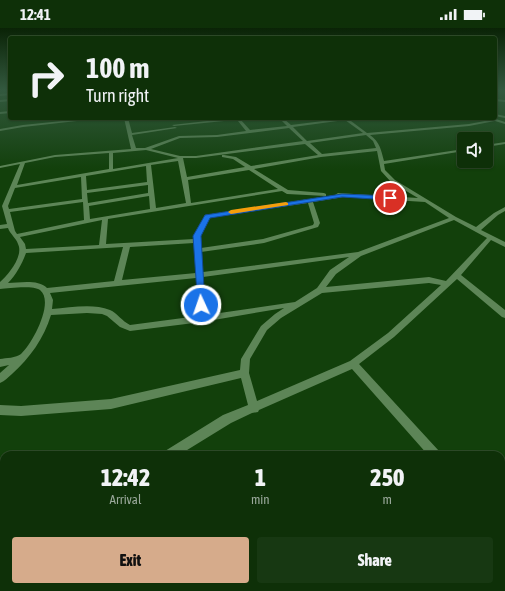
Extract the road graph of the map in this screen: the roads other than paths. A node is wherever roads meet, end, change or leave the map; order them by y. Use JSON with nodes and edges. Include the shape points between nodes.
{"nodes":[{"id":1,"x":82,"y":120,"type":"edge"},
{"id":2,"x":126,"y":120,"type":"edge"},
{"id":3,"x":172,"y":120,"type":"edge"},
{"id":4,"x":227,"y":120,"type":"edge"},
{"id":5,"x":238,"y":120,"type":"edge"},
{"id":6,"x":282,"y":120,"type":"edge"},
{"id":7,"x":338,"y":120,"type":"edge"},
{"id":8,"x":346,"y":120,"type":"edge"},
{"id":9,"x":485,"y":120,"type":"edge"},
{"id":10,"x":175,"y":127,"type":"junction"},
{"id":11,"x":290,"y":127,"type":"junction"},
{"id":12,"x":0,"y":130,"type":"edge"},
{"id":13,"x":249,"y":132,"type":"junction"},
{"id":14,"x":130,"y":134,"type":"junction"},
{"id":15,"x":366,"y":134,"type":"junction"},
{"id":16,"x":180,"y":137,"type":"junction"},
{"id":17,"x":306,"y":143,"type":"junction"},
{"id":18,"x":505,"y":143,"type":"edge"},
{"id":19,"x":493,"y":145,"type":"edge"},
{"id":20,"x":379,"y":148,"type":"junction"},
{"id":21,"x":146,"y":149,"type":"junction"},
{"id":22,"x":134,"y":150,"type":"junction"},
{"id":23,"x":111,"y":151,"type":"junction"},
{"id":24,"x":457,"y":151,"type":"edge"},
{"id":25,"x":220,"y":155,"type":"junction"},
{"id":26,"x":321,"y":156,"type":"junction"},
{"id":27,"x":180,"y":158,"type":"junction"},
{"id":28,"x":381,"y":162,"type":"junction"},
{"id":29,"x":23,"y":163,"type":"junction"},
{"id":30,"x":148,"y":164,"type":"junction"},
{"id":31,"x":0,"y":167,"type":"edge"},
{"id":32,"x":250,"y":169,"type":"junction"},
{"id":33,"x":111,"y":170,"type":"junction"},
{"id":34,"x":83,"y":175,"type":"junction"},
{"id":35,"x":186,"y":179,"type":"junction"},
{"id":36,"x":150,"y":183,"type":"junction"},
{"id":37,"x":12,"y":186,"type":"junction"},
{"id":38,"x":282,"y":190,"type":"junction"},
{"id":39,"x":84,"y":192,"type":"junction"},
{"id":40,"x":151,"y":194,"type":"junction"},
{"id":41,"x":342,"y":196,"type":"junction"},
{"id":42,"x":310,"y":200,"type":"junction"},
{"id":43,"x":426,"y":200,"type":"junction"},
{"id":44,"x":85,"y":203,"type":"junction"},
{"id":45,"x":189,"y":205,"type":"junction"},
{"id":46,"x":505,"y":209,"type":"edge"},
{"id":47,"x":4,"y":210,"type":"edge"},
{"id":48,"x":153,"y":210,"type":"junction"},
{"id":49,"x":505,"y":213,"type":"edge"},
{"id":50,"x":496,"y":214,"type":"junction"},
{"id":51,"x":105,"y":218,"type":"junction"},
{"id":52,"x":454,"y":218,"type":"junction"},
{"id":53,"x":87,"y":221,"type":"junction"},
{"id":54,"x":10,"y":226,"type":"junction"},
{"id":55,"x":0,"y":227,"type":"edge"},
{"id":56,"x":477,"y":230,"type":"junction"},
{"id":57,"x":16,"y":236,"type":"junction"},
{"id":58,"x":491,"y":237,"type":"junction"},
{"id":59,"x":197,"y":241,"type":"junction"},
{"id":60,"x":128,"y":245,"type":"junction"},
{"id":61,"x":505,"y":245,"type":"edge"},
{"id":62,"x":102,"y":247,"type":"junction"},
{"id":63,"x":198,"y":250,"type":"junction"},
{"id":64,"x":23,"y":251,"type":"junction"},
{"id":65,"x":359,"y":254,"type":"junction"},
{"id":66,"x":199,"y":275,"type":"junction"},
{"id":67,"x":457,"y":275,"type":"junction"},
{"id":68,"x":117,"y":284,"type":"junction"},
{"id":69,"x":447,"y":284,"type":"junction"},
{"id":70,"x":0,"y":286,"type":"edge"},
{"id":71,"x":320,"y":290,"type":"junction"},
{"id":72,"x":45,"y":291,"type":"junction"},
{"id":73,"x":297,"y":303,"type":"junction"},
{"id":74,"x":48,"y":312,"type":"junction"},
{"id":75,"x":505,"y":315,"type":"edge"},
{"id":76,"x":202,"y":319,"type":"junction"},
{"id":77,"x":21,"y":360,"type":"junction"},
{"id":78,"x":0,"y":364,"type":"edge"},
{"id":79,"x":353,"y":364,"type":"junction"},
{"id":80,"x":244,"y":373,"type":"junction"},
{"id":81,"x":0,"y":379,"type":"edge"},
{"id":82,"x":254,"y":409,"type":"junction"},
{"id":83,"x":0,"y":410,"type":"edge"},
{"id":84,"x":175,"y":451,"type":"edge"},
{"id":85,"x":431,"y":451,"type":"edge"}],
"edges":[{"from":1,"to":12,"type":"street"},
{"from":2,"to":14,"type":"street"},
{"from":3,"to":10,"type":"street"},
{"from":4,"to":10,"type":"street"},
{"from":5,"to":13,"type":"street"},
{"from":6,"to":11,"type":"street"},
{"from":7,"to":11,"type":"street"},
{"from":8,"to":15,"type":"street"},
{"from":9,"to":15,"type":"street","via":[[469,125]]},
{"from":10,"to":14,"type":"street"},
{"from":10,"to":16,"type":"street"},
{"from":11,"to":13,"type":"street"},
{"from":11,"to":17,"type":"street"},
{"from":13,"to":16,"type":"street"},
{"from":14,"to":22,"type":"street"},
{"from":15,"to":17,"type":"street"},
{"from":15,"to":20,"type":"street","via":[[375,140]]},
{"from":16,"to":21,"type":"street"},
{"from":17,"to":25,"type":"street"},
{"from":17,"to":26,"type":"street"},
{"from":18,"to":19,"type":"street"},
{"from":20,"to":26,"type":"street"},
{"from":20,"to":28,"type":"street"},
{"from":21,"to":22,"type":"street"},
{"from":21,"to":27,"type":"street"},
{"from":22,"to":23,"type":"street"},
{"from":23,"to":29,"type":"street","via":[[55,156]]},
{"from":23,"to":33,"type":"street"},
{"from":24,"to":28,"type":"street"},
{"from":25,"to":27,"type":"street"},
{"from":25,"to":32,"type":"street","via":[[234,158]]},
{"from":26,"to":32,"type":"street"},
{"from":27,"to":30,"type":"street"},
{"from":27,"to":35,"type":"street"},
{"from":28,"to":43,"type":"street","via":[[383,170],[393,181]]},
{"from":29,"to":31,"type":"street"},
{"from":29,"to":37,"type":"street"},
{"from":30,"to":33,"type":"street"},
{"from":30,"to":36,"type":"street"},
{"from":32,"to":35,"type":"street"},
{"from":32,"to":38,"type":"street"},
{"from":33,"to":34,"type":"street"},
{"from":34,"to":37,"type":"street"},
{"from":34,"to":39,"type":"street"},
{"from":35,"to":45,"type":"street"},
{"from":36,"to":39,"type":"street"},
{"from":36,"to":40,"type":"street"},
{"from":37,"to":47,"type":"street"},
{"from":38,"to":41,"type":"street"},
{"from":38,"to":45,"type":"street"},
{"from":39,"to":44,"type":"street"},
{"from":40,"to":44,"type":"street"},
{"from":40,"to":48,"type":"street"},
{"from":41,"to":42,"type":"street"},
{"from":41,"to":43,"type":"street"},
{"from":42,"to":59,"type":"street","via":[[207,216]]},
{"from":42,"to":63,"type":"street","via":[[316,226],[264,241]]},
{"from":43,"to":52,"type":"street"},
{"from":44,"to":47,"type":"street"},
{"from":44,"to":53,"type":"street"},
{"from":45,"to":48,"type":"street"},
{"from":46,"to":50,"type":"street"},
{"from":47,"to":54,"type":"street"},
{"from":48,"to":51,"type":"street"},
{"from":49,"to":50,"type":"street"},
{"from":50,"to":56,"type":"street"},
{"from":51,"to":53,"type":"street"},
{"from":51,"to":62,"type":"street"},
{"from":52,"to":56,"type":"street"},
{"from":52,"to":65,"type":"street"},
{"from":53,"to":57,"type":"street"},
{"from":54,"to":55,"type":"street"},
{"from":54,"to":57,"type":"street"},
{"from":56,"to":58,"type":"street"},
{"from":57,"to":64,"type":"street","via":[[22,244]]},
{"from":58,"to":61,"type":"street"},
{"from":58,"to":67,"type":"street"},
{"from":59,"to":60,"type":"street"},
{"from":59,"to":63,"type":"street"},
{"from":60,"to":62,"type":"street"},
{"from":60,"to":68,"type":"street"},
{"from":62,"to":64,"type":"street"},
{"from":63,"to":66,"type":"street"},
{"from":64,"to":70,"type":"street","via":[[11,276]]},
{"from":65,"to":66,"type":"street"},
{"from":65,"to":71,"type":"street","via":[[333,272]]},
{"from":66,"to":68,"type":"street"},
{"from":66,"to":76,"type":"street"},
{"from":67,"to":69,"type":"street"},
{"from":67,"to":75,"type":"street"},
{"from":68,"to":72,"type":"street"},
{"from":69,"to":71,"type":"street","via":[[429,280]]},
{"from":69,"to":79,"type":"street","via":[[391,335]]},
{"from":70,"to":72,"type":"street","via":[[30,285],[41,287]]},
{"from":71,"to":73,"type":"street"},
{"from":72,"to":74,"type":"street","via":[[48,295]]},
{"from":73,"to":76,"type":"street"},
{"from":73,"to":80,"type":"street","via":[[264,328],[246,359]]},
{"from":74,"to":76,"type":"street","via":[[108,312],[130,328]]},
{"from":74,"to":77,"type":"street","via":[[40,332]]},
{"from":77,"to":78,"type":"street"},
{"from":77,"to":81,"type":"street"},
{"from":79,"to":82,"type":"street"},
{"from":79,"to":85,"type":"street"},
{"from":80,"to":82,"type":"street"},
{"from":80,"to":83,"type":"street","via":[[111,404],[21,411]]},
{"from":82,"to":84,"type":"street","via":[[227,419]]}]}
